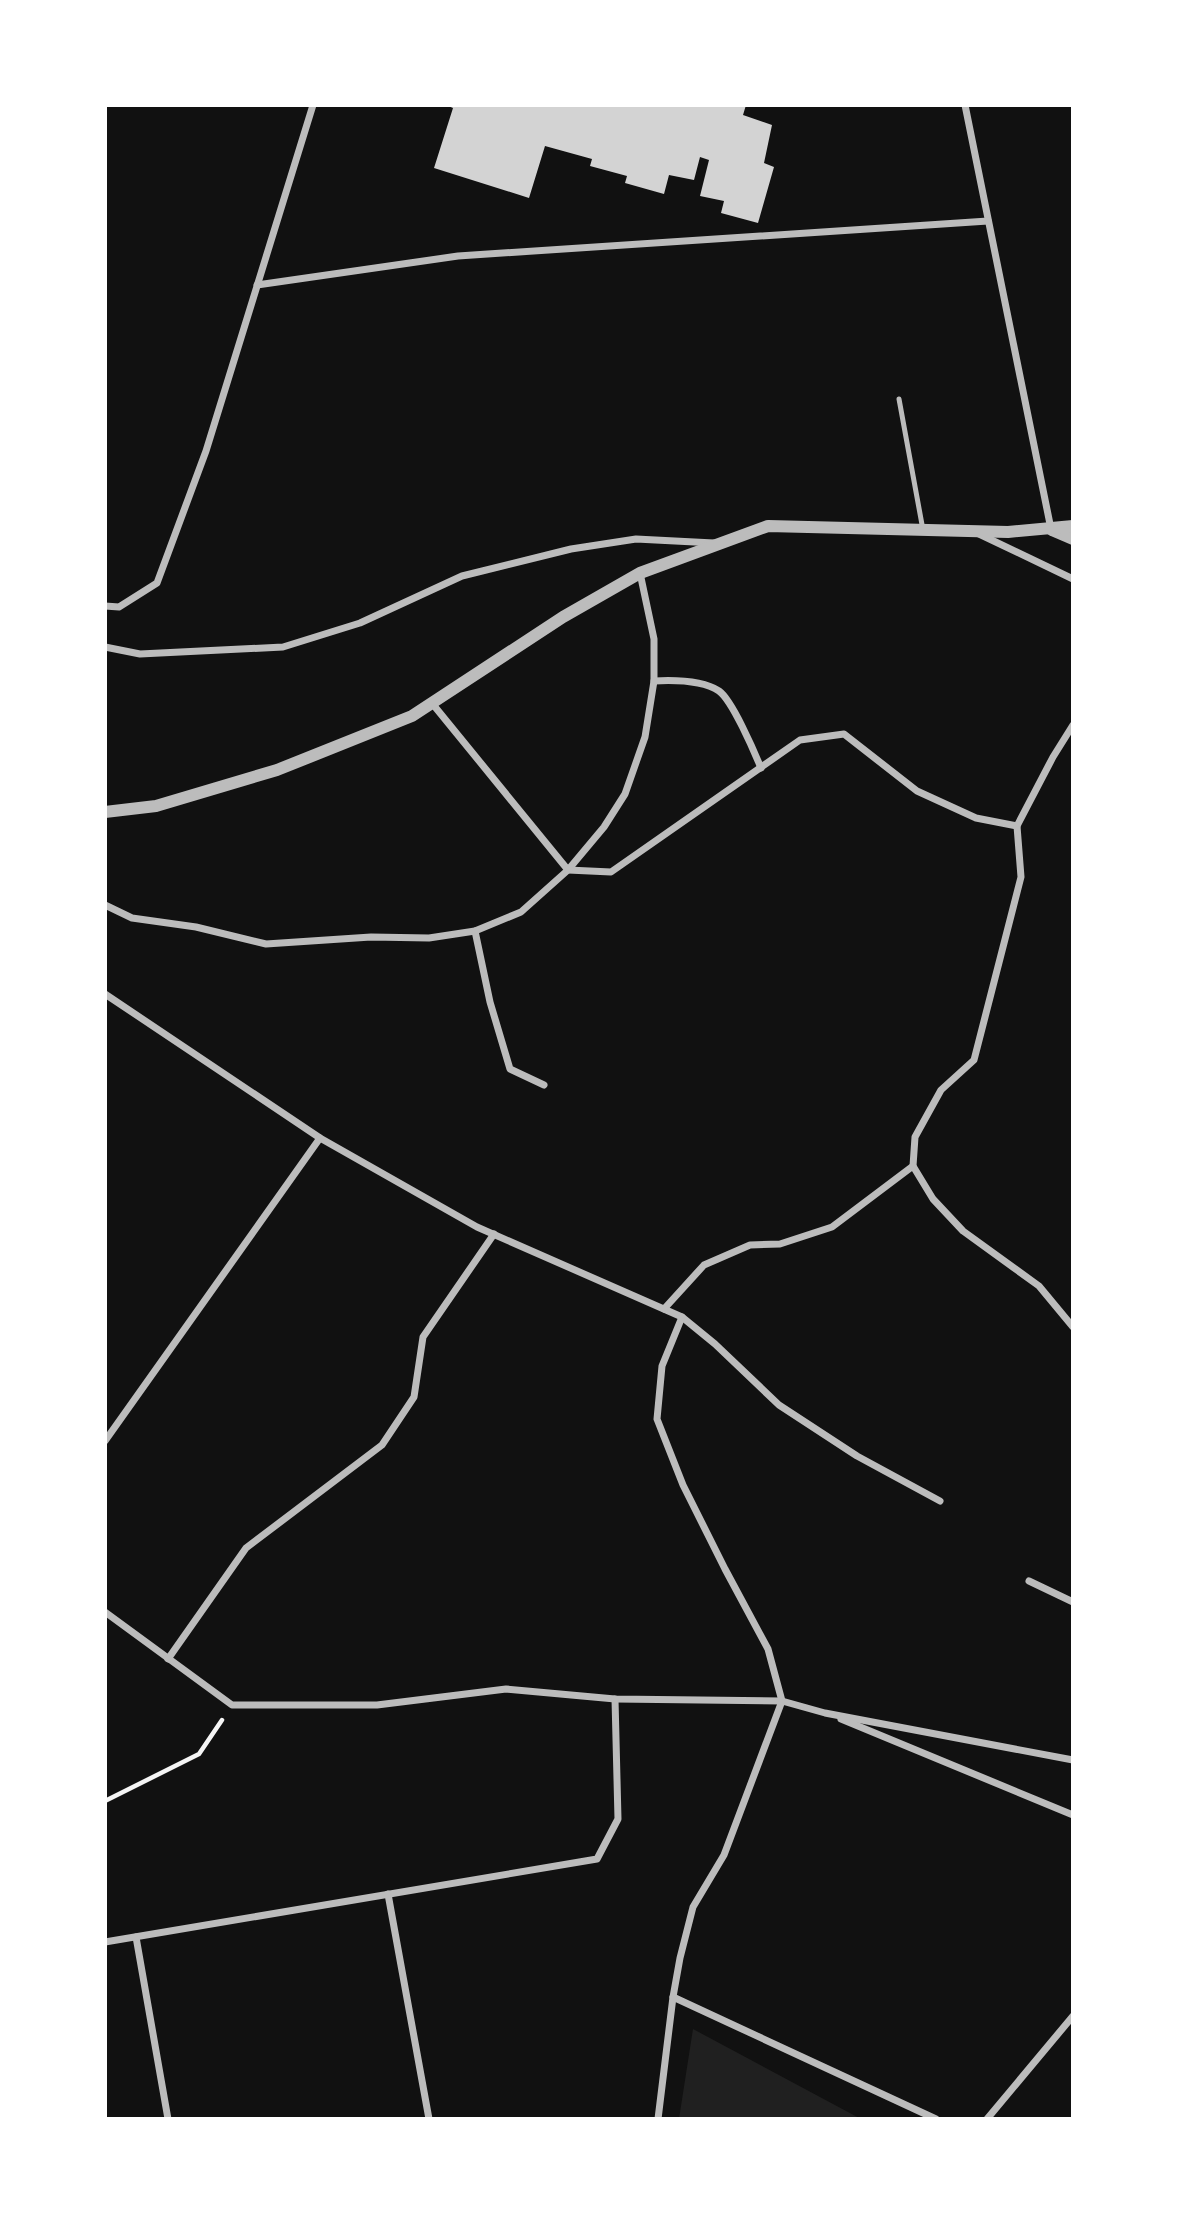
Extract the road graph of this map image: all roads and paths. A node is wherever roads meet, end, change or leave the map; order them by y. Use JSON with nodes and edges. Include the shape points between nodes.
{"nodes":[{"id":1,"x":313,"y":105,"type":"edge"},
{"id":2,"x":965,"y":105,"type":"edge"},
{"id":3,"x":988,"y":221,"type":"junction"},
{"id":4,"x":257,"y":285,"type":"junction"},
{"id":5,"x":899,"y":400,"type":"dead end"},
{"id":6,"x":1073,"y":526,"type":"edge"},
{"id":7,"x":1051,"y":529,"type":"junction"},
{"id":8,"x":923,"y":530,"type":"junction"},
{"id":9,"x":972,"y":531,"type":"junction"},
{"id":10,"x":1073,"y":539,"type":"edge"},
{"id":11,"x":718,"y":543,"type":"junction"},
{"id":12,"x":640,"y":573,"type":"junction"},
{"id":13,"x":1073,"y":579,"type":"edge"},
{"id":14,"x":105,"y":606,"type":"edge"},
{"id":15,"x":105,"y":647,"type":"edge"},
{"id":16,"x":654,"y":681,"type":"junction"},
{"id":17,"x":431,"y":702,"type":"junction"},
{"id":18,"x":1073,"y":725,"type":"edge"},
{"id":19,"x":761,"y":768,"type":"junction"},
{"id":20,"x":105,"y":812,"type":"edge"},
{"id":21,"x":1017,"y":826,"type":"junction"},
{"id":22,"x":568,"y":870,"type":"junction"},
{"id":23,"x":105,"y":905,"type":"edge"},
{"id":24,"x":474,"y":931,"type":"junction"},
{"id":25,"x":105,"y":994,"type":"edge"},
{"id":26,"x":544,"y":1085,"type":"dead end"},
{"id":27,"x":320,"y":1138,"type":"junction"},
{"id":28,"x":914,"y":1166,"type":"junction"},
{"id":29,"x":494,"y":1234,"type":"junction"},
{"id":30,"x":664,"y":1309,"type":"junction"},
{"id":31,"x":682,"y":1317,"type":"junction"},
{"id":32,"x":1073,"y":1326,"type":"edge"},
{"id":33,"x":105,"y":1441,"type":"edge"},
{"id":34,"x":940,"y":1501,"type":"dead end"},
{"id":35,"x":1029,"y":1581,"type":"dead end"},
{"id":36,"x":1073,"y":1602,"type":"edge"},
{"id":37,"x":105,"y":1612,"type":"edge"},
{"id":38,"x":168,"y":1658,"type":"junction"},
{"id":39,"x":615,"y":1699,"type":"junction"},
{"id":40,"x":782,"y":1701,"type":"junction"},
{"id":41,"x":232,"y":1705,"type":"junction"},
{"id":42,"x":825,"y":1713,"type":"junction"},
{"id":43,"x":1073,"y":1759,"type":"edge"},
{"id":44,"x":105,"y":1801,"type":"edge"},
{"id":45,"x":1073,"y":1815,"type":"edge"},
{"id":46,"x":388,"y":1894,"type":"junction"},
{"id":47,"x":136,"y":1937,"type":"junction"},
{"id":48,"x":105,"y":1942,"type":"edge"},
{"id":49,"x":673,"y":1997,"type":"junction"},
{"id":50,"x":1073,"y":2016,"type":"edge"},
{"id":51,"x":168,"y":2119,"type":"edge"},
{"id":52,"x":429,"y":2119,"type":"edge"},
{"id":53,"x":658,"y":2119,"type":"edge"},
{"id":54,"x":936,"y":2119,"type":"edge"},
{"id":55,"x":986,"y":2119,"type":"edge"}],
"edges":[{"from":1,"to":4,"type":"street"},
{"from":2,"to":3,"type":"street"},
{"from":3,"to":4,"type":"street","via":[[458,256]]},
{"from":3,"to":7,"type":"street"},
{"from":4,"to":14,"type":"street","via":[[206,451],[158,583],[119,607]]},
{"from":5,"to":8,"type":"lane"},
{"from":6,"to":7,"type":"street"},
{"from":7,"to":9,"type":"street"},
{"from":7,"to":10,"type":"street"},
{"from":8,"to":9,"type":"street"},
{"from":8,"to":11,"type":"street","via":[[768,526]]},
{"from":9,"to":13,"type":"street"},
{"from":11,"to":12,"type":"street"},
{"from":11,"to":15,"type":"street","via":[[636,539],[571,549],[462,576],[360,623],[283,647],[140,654]]},
{"from":12,"to":16,"type":"street","via":[[654,639]]},
{"from":12,"to":17,"type":"street"},
{"from":16,"to":19,"type":"street","via":[[684,680],[720,691],[745,730]]},
{"from":16,"to":22,"type":"street","via":[[645,737],[625,794]]},
{"from":17,"to":20,"type":"street","via":[[412,716],[277,770],[156,806]]},
{"from":17,"to":22,"type":"street"},
{"from":18,"to":21,"type":"street"},
{"from":19,"to":21,"type":"street","via":[[800,740],[844,734],[916,791],[976,818]]},
{"from":19,"to":22,"type":"street","via":[[611,872]]},
{"from":21,"to":28,"type":"street","via":[[1021,877],[974,1060],[941,1090],[915,1136]]},
{"from":22,"to":24,"type":"street","via":[[521,912]]},
{"from":23,"to":24,"type":"street","via":[[132,918],[266,944],[429,938]]},
{"from":24,"to":26,"type":"street","via":[[510,1069]]},
{"from":25,"to":27,"type":"street"},
{"from":27,"to":29,"type":"street"},
{"from":27,"to":33,"type":"street"},
{"from":28,"to":30,"type":"street","via":[[832,1227],[780,1244],[751,1245],[704,1265]]},
{"from":28,"to":32,"type":"street","via":[[933,1199],[963,1231],[1038,1286]]},
{"from":29,"to":30,"type":"street"},
{"from":29,"to":38,"type":"street","via":[[423,1337],[414,1397],[382,1446],[246,1548]]},
{"from":30,"to":31,"type":"street"},
{"from":31,"to":34,"type":"street","via":[[779,1405],[856,1456]]},
{"from":31,"to":40,"type":"street","via":[[662,1366],[657,1419],[683,1485],[768,1649]]},
{"from":35,"to":36,"type":"street"},
{"from":37,"to":38,"type":"street"},
{"from":38,"to":41,"type":"street"},
{"from":39,"to":40,"type":"street"},
{"from":39,"to":41,"type":"street","via":[[506,1689],[377,1705]]},
{"from":39,"to":46,"type":"street","via":[[618,1819],[597,1859]]},
{"from":40,"to":42,"type":"street"},
{"from":40,"to":49,"type":"street","via":[[724,1855],[693,1907]]},
{"from":41,"to":44,"type":"path","via":[[199,1754]]},
{"from":42,"to":43,"type":"street"},
{"from":42,"to":45,"type":"street"},
{"from":46,"to":47,"type":"street"},
{"from":46,"to":52,"type":"street"},
{"from":47,"to":48,"type":"street"},
{"from":47,"to":51,"type":"street"},
{"from":49,"to":53,"type":"street"},
{"from":49,"to":54,"type":"street"},
{"from":50,"to":55,"type":"street"}]}
